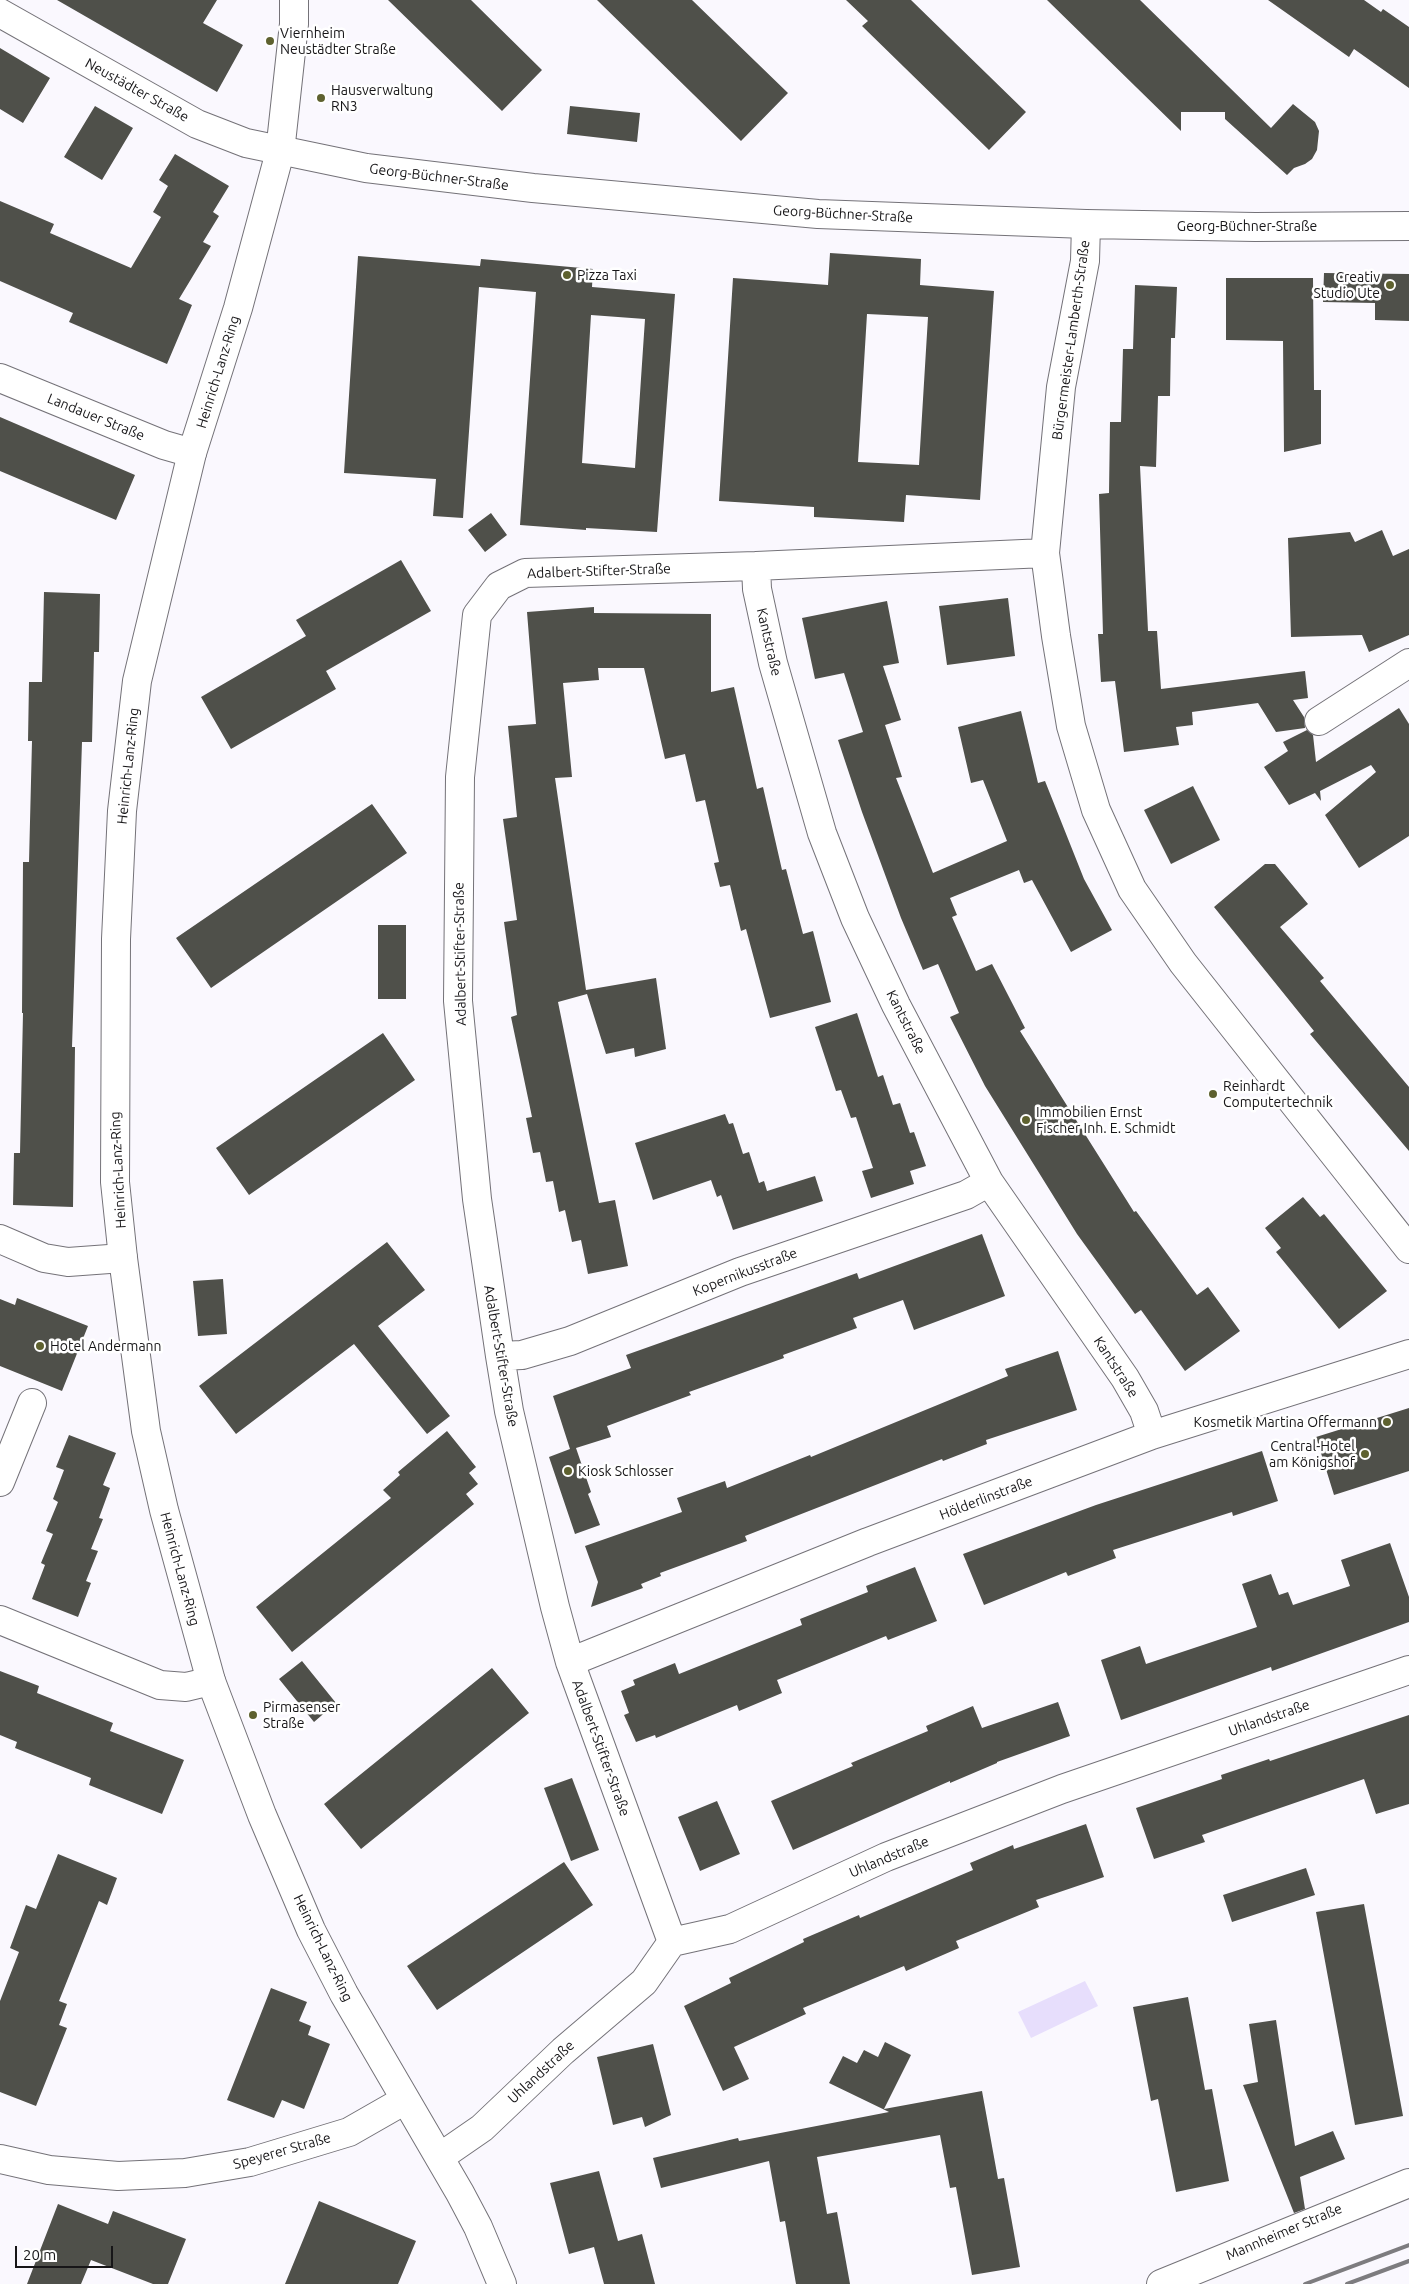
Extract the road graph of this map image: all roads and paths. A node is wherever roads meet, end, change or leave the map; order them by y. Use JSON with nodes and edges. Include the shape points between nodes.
{"nodes":[{"id":1,"x":294,"y":0,"type":"edge"},
{"id":2,"x":0,"y":13,"type":"edge"},
{"id":3,"x":280,"y":152,"type":"junction"},
{"id":4,"x":1086,"y":224,"type":"junction"},
{"id":5,"x":1409,"y":226,"type":"edge"},
{"id":6,"x":0,"y":378,"type":"edge"},
{"id":7,"x":192,"y":453,"type":"junction"},
{"id":8,"x":1045,"y":553,"type":"junction"},
{"id":9,"x":756,"y":566,"type":"junction"},
{"id":10,"x":1409,"y":663,"type":"edge"},
{"id":11,"x":1318,"y":721,"type":"dead end"},
{"id":12,"x":989,"y":1182,"type":"junction"},
{"id":13,"x":0,"y":1239,"type":"edge"},
{"id":14,"x":1409,"y":1249,"type":"edge"},
{"id":15,"x":123,"y":1258,"type":"junction"},
{"id":16,"x":1409,"y":1354,"type":"edge"},
{"id":17,"x":500,"y":1356,"type":"junction"},
{"id":18,"x":32,"y":1403,"type":"dead end"},
{"id":19,"x":1152,"y":1435,"type":"junction"},
{"id":20,"x":0,"y":1482,"type":"edge"},
{"id":21,"x":0,"y":1620,"type":"edge"},
{"id":22,"x":570,"y":1662,"type":"junction"},
{"id":23,"x":1409,"y":1670,"type":"edge"},
{"id":24,"x":211,"y":1681,"type":"junction"},
{"id":25,"x":672,"y":1942,"type":"junction"},
{"id":26,"x":405,"y":2100,"type":"junction"},
{"id":27,"x":440,"y":2157,"type":"junction"},
{"id":28,"x":1,"y":2162,"type":"edge"},
{"id":29,"x":1409,"y":2182,"type":"edge"},
{"id":30,"x":502,"y":2284,"type":"edge"},
{"id":31,"x":1161,"y":2284,"type":"edge"}],
"edges":[{"from":1,"to":3,"type":"street","name":"Heinrich-Lanz-Ring","via":[[293,41]]},
{"from":2,"to":3,"type":"street","name":"Neustädter Straße","via":[[197,124]]},
{"from":3,"to":4,"type":"street","name":"Georg-Büchner-Straße","via":[[366,168],[612,196],[818,214]]},
{"from":3,"to":7,"type":"street","name":"Heinrich-Lanz-Ring","via":[[238,308]]},
{"from":4,"to":5,"type":"street","name":"Georg-Büchner-Straße"},
{"from":4,"to":8,"type":"street","name":"Bürgermeister-Lamberth-Straße","via":[[1085,261],[1061,387]]},
{"from":6,"to":7,"type":"street","name":"Landauer Straße","via":[[164,445]]},
{"from":7,"to":15,"type":"street","name":"Heinrich-Lanz-Ring","via":[[137,681],[122,811],[116,939],[115,1165]]},
{"from":8,"to":9,"type":"street","name":"Adalbert-Stifter-Straße"},
{"from":8,"to":14,"type":"street","name":"Bürgermeister-Lamberth-Straße","via":[[1071,726],[1096,810],[1132,888],[1183,963]]},
{"from":9,"to":12,"type":"street","name":"Kantstraße","via":[[757,588],[773,663],[822,833],[855,918],[896,1005]]},
{"from":9,"to":17,"type":"street","name":"Adalbert-Stifter-Straße","via":[[525,572],[499,586],[477,614],[460,777],[458,1001],[477,1199]]},
{"from":10,"to":11,"type":"street"},
{"from":12,"to":17,"type":"street","name":"Kopernikusstraße","via":[[966,1195],[740,1272],[570,1341],[522,1355]]},
{"from":12,"to":19,"type":"street","name":"Kantstraße","via":[[1125,1378],[1144,1411]]},
{"from":13,"to":15,"type":"street","via":[[44,1258],[68,1262]]},
{"from":15,"to":24,"type":"street","name":"Heinrich-Lanz-Ring","via":[[146,1431]]},
{"from":16,"to":19,"type":"street","name":"Hölderlinstraße"},
{"from":17,"to":22,"type":"street","name":"Adalbert-Stifter-Straße","via":[[554,1608]]},
{"from":18,"to":20,"type":"street"},
{"from":19,"to":22,"type":"street","name":"Hölderlinstraße","via":[[868,1542]]},
{"from":21,"to":24,"type":"street","via":[[160,1685],[186,1687]]},
{"from":22,"to":25,"type":"street","name":"Adalbert-Stifter-Straße"},
{"from":23,"to":25,"type":"street","name":"Uhlandstraße","via":[[1062,1789],[886,1857],[730,1929]]},
{"from":24,"to":26,"type":"street","name":"Heinrich-Lanz-Ring","via":[[262,1815],[311,1930]]},
{"from":25,"to":27,"type":"street","name":"Uhlandstraße","via":[[644,1982],[563,2051],[482,2128]]},
{"from":26,"to":27,"type":"street","name":"Heinrich-Lanz-Ring"},
{"from":26,"to":28,"type":"street","name":"Speyerer Straße","via":[[349,2132],[250,2162],[185,2173],[118,2176]]},
{"from":27,"to":30,"type":"street","name":"Heinrich-Lanz-Ring","via":[[478,2227]]},
{"from":29,"to":31,"type":"street","name":"Mannheimer Straße"}]}
